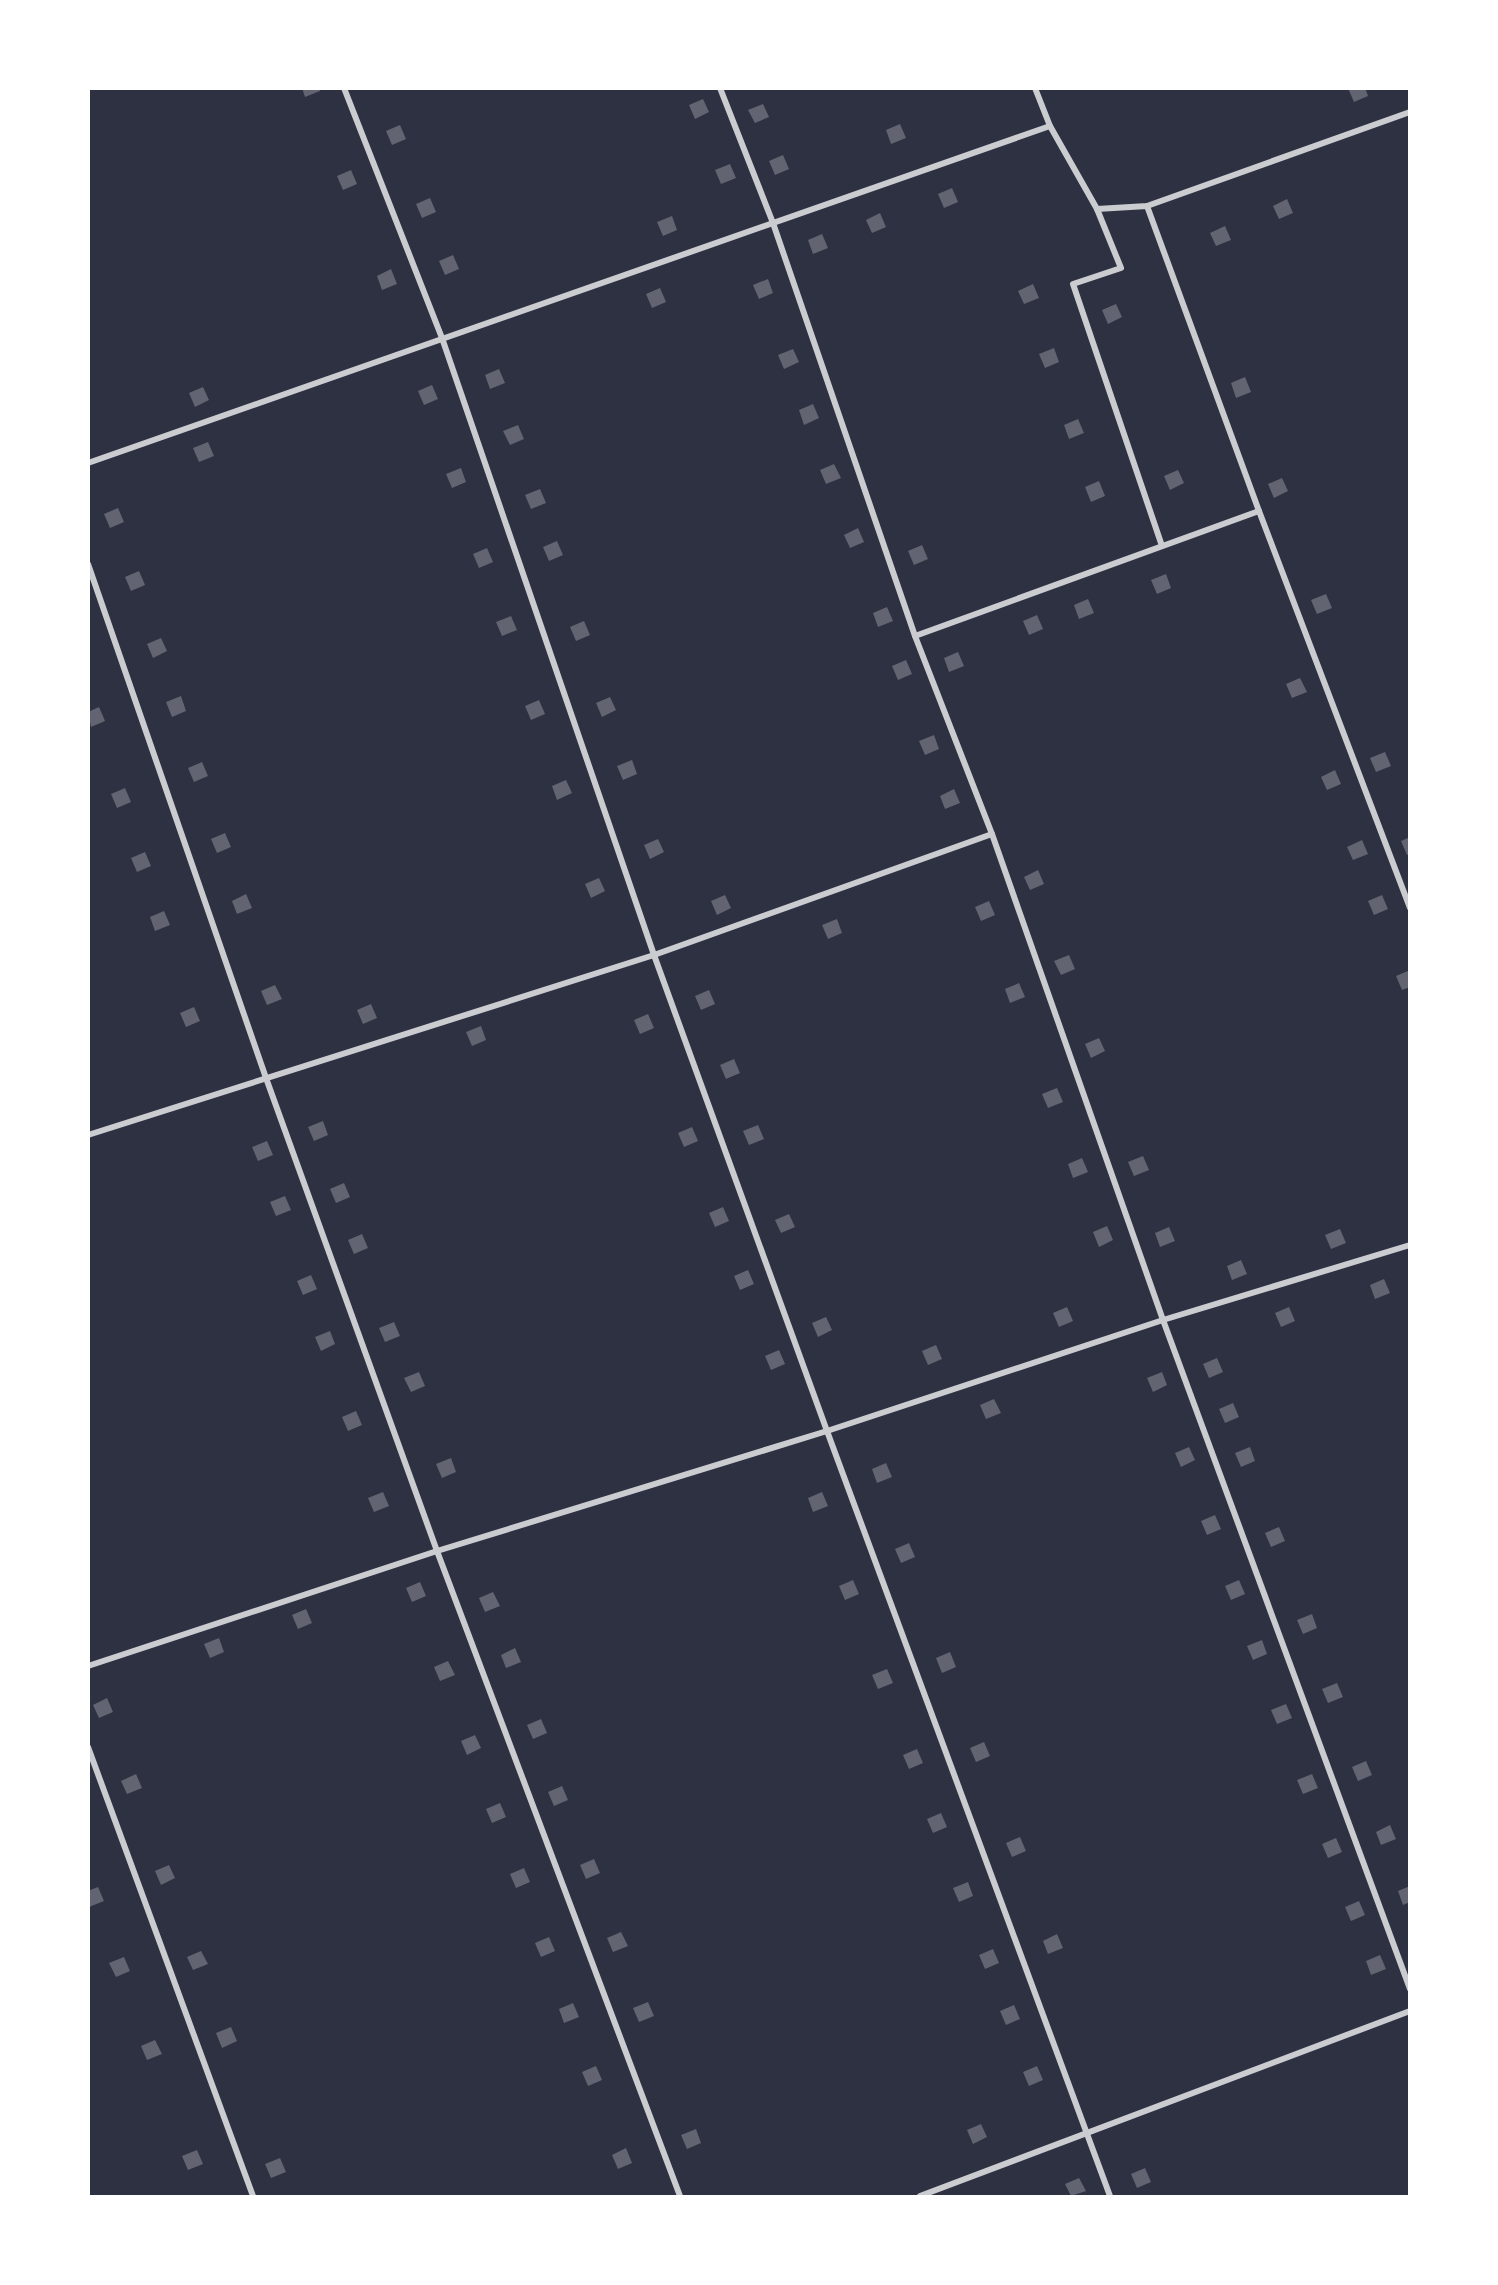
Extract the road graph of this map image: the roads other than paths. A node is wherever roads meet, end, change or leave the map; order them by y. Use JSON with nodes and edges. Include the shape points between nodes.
{"nodes":[{"id":1,"x":344,"y":88,"type":"edge"},
{"id":2,"x":720,"y":88,"type":"edge"},
{"id":3,"x":1035,"y":88,"type":"edge"},
{"id":4,"x":1410,"y":111,"type":"edge"},
{"id":5,"x":1050,"y":126,"type":"junction"},
{"id":6,"x":1147,"y":206,"type":"junction"},
{"id":7,"x":1097,"y":209,"type":"junction"},
{"id":8,"x":773,"y":223,"type":"junction"},
{"id":9,"x":442,"y":338,"type":"junction"},
{"id":10,"x":88,"y":463,"type":"edge"},
{"id":11,"x":1259,"y":511,"type":"junction"},
{"id":12,"x":1162,"y":546,"type":"junction"},
{"id":13,"x":88,"y":564,"type":"edge"},
{"id":14,"x":915,"y":636,"type":"junction"},
{"id":15,"x":992,"y":834,"type":"junction"},
{"id":16,"x":1410,"y":908,"type":"edge"},
{"id":17,"x":654,"y":955,"type":"junction"},
{"id":18,"x":266,"y":1078,"type":"junction"},
{"id":19,"x":88,"y":1135,"type":"edge"},
{"id":20,"x":1410,"y":1245,"type":"edge"},
{"id":21,"x":1163,"y":1320,"type":"junction"},
{"id":22,"x":826,"y":1431,"type":"junction"},
{"id":23,"x":437,"y":1551,"type":"junction"},
{"id":24,"x":88,"y":1666,"type":"edge"},
{"id":25,"x":88,"y":1747,"type":"edge"},
{"id":26,"x":1410,"y":1989,"type":"edge"},
{"id":27,"x":1410,"y":2011,"type":"edge"},
{"id":28,"x":1085,"y":2133,"type":"junction"},
{"id":29,"x":253,"y":2196,"type":"edge"},
{"id":30,"x":680,"y":2196,"type":"edge"},
{"id":31,"x":920,"y":2196,"type":"edge"},
{"id":32,"x":1110,"y":2196,"type":"edge"}],
"edges":[{"from":1,"to":9,"type":"street"},
{"from":2,"to":8,"type":"street"},
{"from":3,"to":5,"type":"street"},
{"from":4,"to":6,"type":"street"},
{"from":5,"to":7,"type":"street"},
{"from":5,"to":8,"type":"street"},
{"from":6,"to":7,"type":"street"},
{"from":6,"to":11,"type":"street"},
{"from":7,"to":12,"type":"street","via":[[1121,268],[1073,284]]},
{"from":8,"to":9,"type":"street"},
{"from":8,"to":14,"type":"street"},
{"from":9,"to":10,"type":"street"},
{"from":9,"to":17,"type":"street"},
{"from":11,"to":12,"type":"street"},
{"from":11,"to":16,"type":"street"},
{"from":12,"to":14,"type":"street"},
{"from":13,"to":18,"type":"street"},
{"from":14,"to":15,"type":"street"},
{"from":15,"to":17,"type":"street"},
{"from":15,"to":21,"type":"street"},
{"from":17,"to":18,"type":"street"},
{"from":17,"to":22,"type":"street"},
{"from":18,"to":19,"type":"street"},
{"from":18,"to":23,"type":"street"},
{"from":20,"to":21,"type":"street"},
{"from":21,"to":22,"type":"street"},
{"from":21,"to":26,"type":"street"},
{"from":22,"to":23,"type":"street"},
{"from":22,"to":28,"type":"street"},
{"from":23,"to":24,"type":"street"},
{"from":23,"to":30,"type":"street"},
{"from":25,"to":29,"type":"street"},
{"from":27,"to":28,"type":"street"},
{"from":28,"to":31,"type":"street"},
{"from":28,"to":32,"type":"street"}]}
